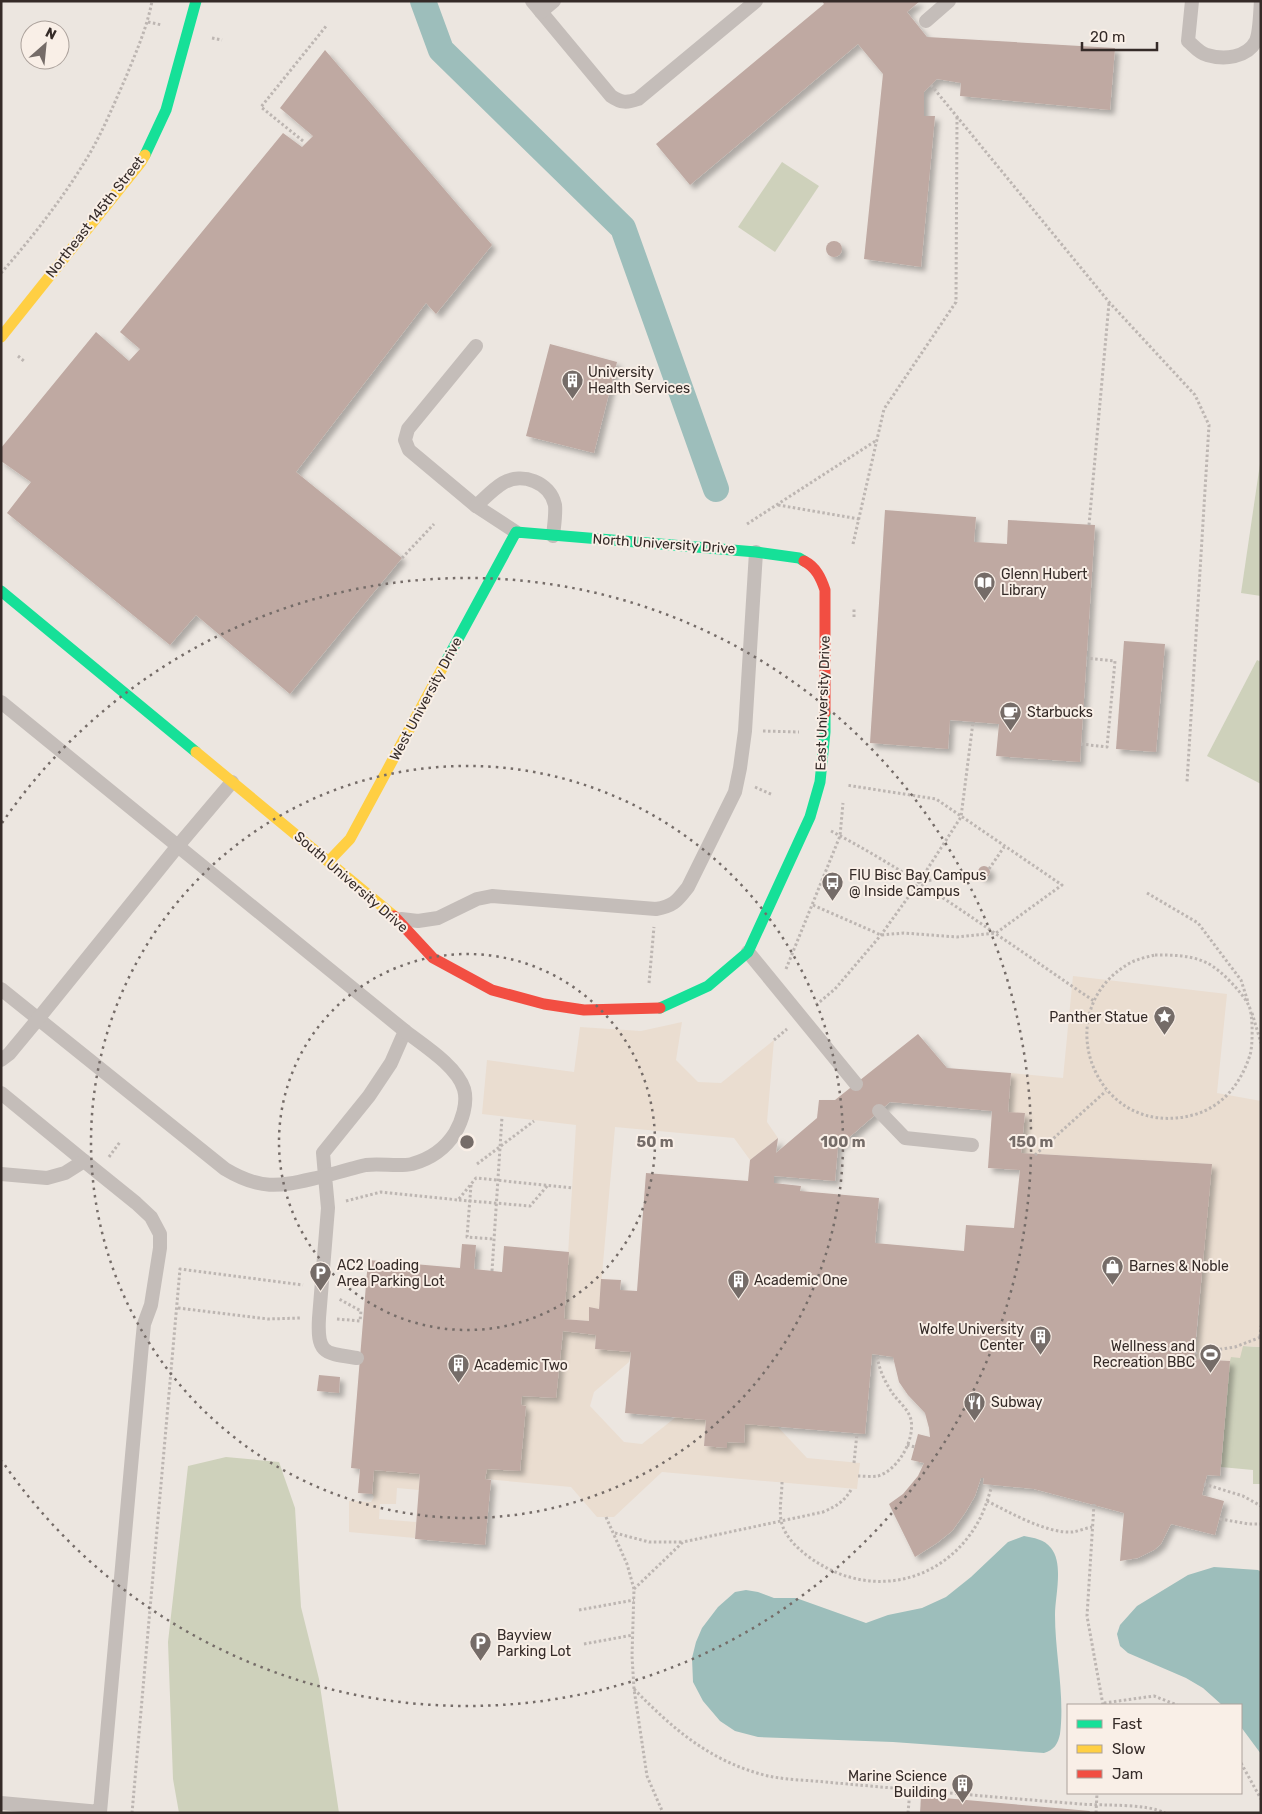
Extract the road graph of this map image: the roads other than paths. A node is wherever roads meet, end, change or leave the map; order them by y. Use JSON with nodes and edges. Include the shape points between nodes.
{"nodes":[{"id":1,"x":196,"y":1,"type":"edge"},
{"id":2,"x":554,"y":1,"type":"edge"},
{"id":3,"x":756,"y":1,"type":"edge"},
{"id":4,"x":949,"y":1,"type":"edge"},
{"id":5,"x":1192,"y":1,"type":"edge"},
{"id":6,"x":1261,"y":1,"type":"edge"},
{"id":7,"x":536,"y":7,"type":"edge"},
{"id":8,"x":926,"y":21,"type":"dead end"},
{"id":9,"x":1,"y":336,"type":"edge"},
{"id":10,"x":476,"y":346,"type":"dead end"},
{"id":11,"x":476,"y":506,"type":"junction"},
{"id":12,"x":516,"y":532,"type":"junction"},
{"id":13,"x":553,"y":536,"type":"junction"},
{"id":14,"x":756,"y":552,"type":"junction"},
{"id":15,"x":810,"y":564,"type":"joint"},
{"id":16,"x":1,"y":591,"type":"edge"},
{"id":17,"x":1,"y":702,"type":"edge"},
{"id":18,"x":232,"y":782,"type":"junction"},
{"id":19,"x":178,"y":847,"type":"junction"},
{"id":20,"x":329,"y":861,"type":"junction"},
{"id":21,"x":398,"y":919,"type":"junction"},
{"id":22,"x":748,"y":952,"type":"junction"},
{"id":23,"x":1,"y":989,"type":"edge"},
{"id":24,"x":38,"y":1019,"type":"junction"},
{"id":25,"x":404,"y":1031,"type":"junction"},
{"id":26,"x":1,"y":1060,"type":"edge"},
{"id":27,"x":856,"y":1084,"type":"dead end"},
{"id":28,"x":1,"y":1093,"type":"edge"},
{"id":29,"x":878,"y":1111,"type":"dead end"},
{"id":30,"x":972,"y":1145,"type":"dead end"},
{"id":31,"x":84,"y":1161,"type":"junction"},
{"id":32,"x":1,"y":1174,"type":"edge"},
{"id":33,"x":326,"y":1176,"type":"junction"},
{"id":34,"x":357,"y":1358,"type":"dead end"},
{"id":35,"x":1,"y":1803,"type":"edge"},
{"id":36,"x":100,"y":1812,"type":"edge"}],
"edges":[{"from":1,"to":9,"type":"street","name":"Northeast 145th Street","via":[[166,110],[140,162]]},
{"from":2,"to":7,"type":"lane"},
{"from":3,"to":7,"type":"lane","via":[[638,99],[628,102],[619,102],[610,96]]},
{"from":4,"to":8,"type":"lane"},
{"from":5,"to":6,"type":"lane","via":[[1188,41],[1206,55],[1223,57],[1240,56],[1257,39]]},
{"from":10,"to":11,"type":"lane","via":[[408,429],[405,440],[408,450]]},
{"from":11,"to":12,"type":"lane"},
{"from":11,"to":13,"type":"lane","via":[[502,483],[515,478],[529,479],[543,486],[552,496],[555,506]]},
{"from":12,"to":13,"type":"street","name":"North University Drive"},
{"from":12,"to":20,"type":"street","name":"West University Drive","via":[[350,839]]},
{"from":13,"to":14,"type":"street","name":"North University Drive"},
{"from":14,"to":15,"type":"street","name":"North University Drive","via":[[799,558]]},
{"from":14,"to":21,"type":"lane","via":[[744,750],[735,792],[683,893],[669,907],[656,909],[492,896],[477,899],[438,918]]},
{"from":15,"to":22,"type":"street","name":"East University Drive","via":[[820,576],[825,590],[825,732],[820,782],[810,817]]},
{"from":16,"to":18,"type":"street","name":"South University Drive"},
{"from":17,"to":19,"type":"lane"},
{"from":18,"to":19,"type":"lane"},
{"from":18,"to":20,"type":"street","name":"South University Drive"},
{"from":19,"to":24,"type":"lane"},
{"from":19,"to":25,"type":"lane"},
{"from":20,"to":21,"type":"street","name":"South University Drive"},
{"from":21,"to":22,"type":"street","name":"South University Drive","via":[[433,958],[492,990],[544,1004],[584,1010],[662,1008],[708,986]]},
{"from":22,"to":27,"type":"lane"},
{"from":23,"to":24,"type":"lane"},
{"from":24,"to":26,"type":"lane"},
{"from":24,"to":33,"type":"lane","via":[[243,1180],[277,1185]]},
{"from":25,"to":33,"type":"lane","via":[[391,1063],[323,1154]]},
{"from":25,"to":33,"type":"lane","via":[[440,1059],[464,1090],[464,1108],[459,1125],[450,1141],[435,1155],[411,1164],[367,1165]]},
{"from":28,"to":31,"type":"lane"},
{"from":29,"to":30,"type":"lane","via":[[905,1138]]},
{"from":31,"to":32,"type":"lane","via":[[65,1173],[48,1178]]},
{"from":31,"to":36,"type":"lane","via":[[151,1217],[160,1234],[152,1305],[144,1324]]},
{"from":33,"to":34,"type":"lane","via":[[328,1204],[318,1334],[320,1346],[330,1354]]},
{"from":35,"to":36,"type":"lane"}]}
